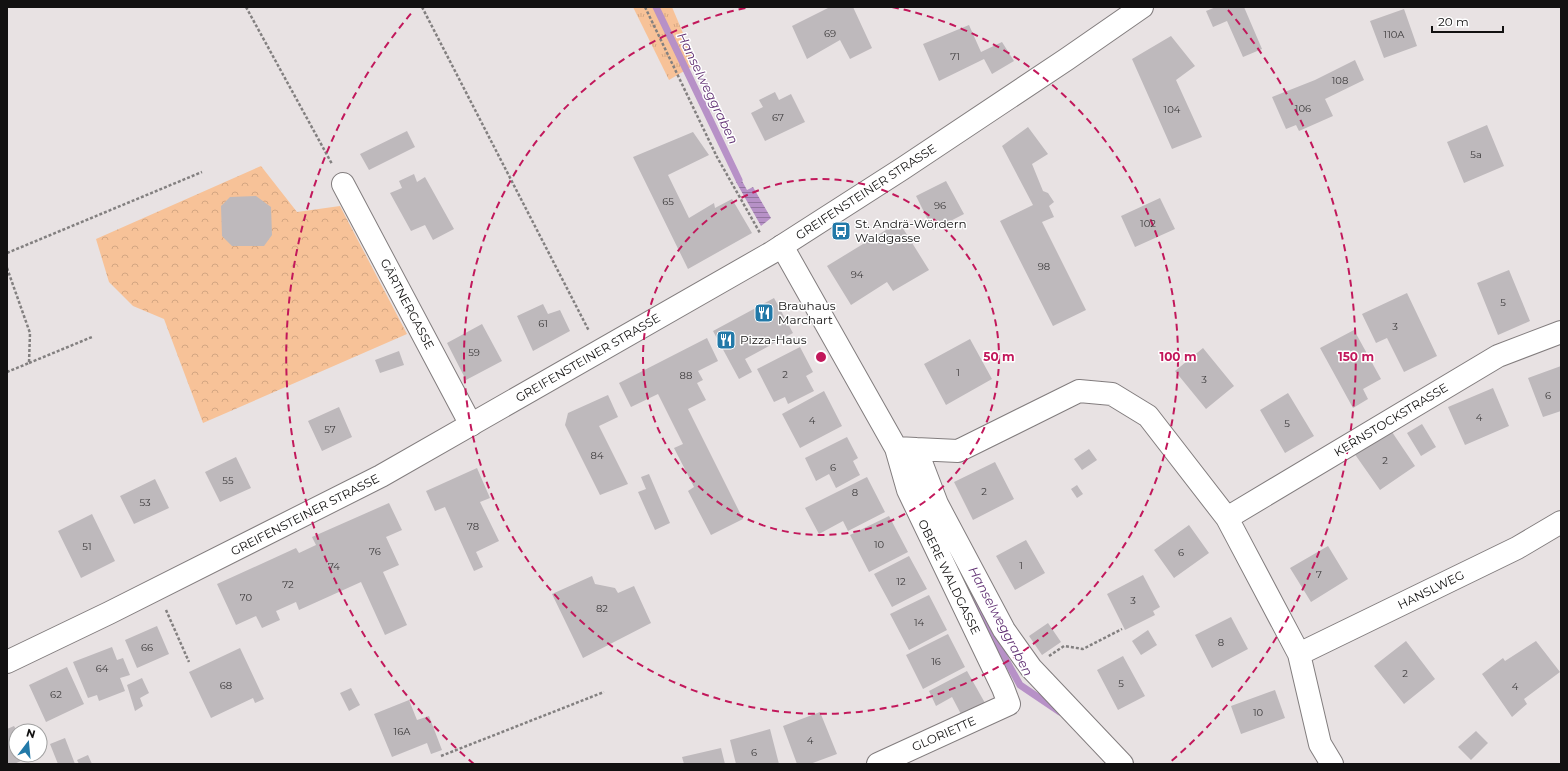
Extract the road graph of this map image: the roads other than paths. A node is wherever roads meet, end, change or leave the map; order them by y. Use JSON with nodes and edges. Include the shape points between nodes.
{"nodes":[{"id":1,"x":1142,"y":7,"type":"edge"},
{"id":2,"x":343,"y":184,"type":"road end"},
{"id":3,"x":777,"y":250,"type":"junction"},
{"id":4,"x":1561,"y":332,"type":"edge"},
{"id":5,"x":471,"y":425,"type":"junction"},
{"id":6,"x":906,"y":448,"type":"junction"},
{"id":7,"x":1227,"y":518,"type":"junction"},
{"id":8,"x":1561,"y":522,"type":"edge"},
{"id":9,"x":1299,"y":654,"type":"junction"},
{"id":10,"x":7,"y":662,"type":"edge"},
{"id":11,"x":1009,"y":704,"type":"joint"},
{"id":12,"x":878,"y":764,"type":"edge"},
{"id":13,"x":1122,"y":764,"type":"edge"},
{"id":14,"x":1332,"y":764,"type":"edge"}],
"edges":[{"from":1,"to":3,"type":"street","name":"GREIFENSTEINER STRASSE"},
{"from":2,"to":5,"type":"street","name":"GÄRTNERGASSE"},
{"from":3,"to":5,"type":"street","name":"GREIFENSTEINER STRASSE"},
{"from":3,"to":6,"type":"street","name":"OBERE WALDGASSE"},
{"from":4,"to":7,"type":"street","name":"KERNSTOCKSTRASSE","via":[[1498,356]]},
{"from":5,"to":10,"type":"street","name":"GREIFENSTEINER STRASSE","via":[[381,476]]},
{"from":6,"to":7,"type":"street","via":[[958,451],[1079,391],[1112,394],[1148,416]]},
{"from":6,"to":11,"type":"street","name":"OBERE WALDGASSE","via":[[908,490]]},
{"from":6,"to":13,"type":"street","name":"OBERE WALDGASSE","via":[[1004,630],[1031,668]]},
{"from":7,"to":9,"type":"street"},
{"from":8,"to":9,"type":"street","name":"HANSLWEG","via":[[1517,548]]},
{"from":9,"to":14,"type":"street","via":[[1320,744]]},
{"from":11,"to":12,"type":"street","name":"GLORIETTE"}]}
